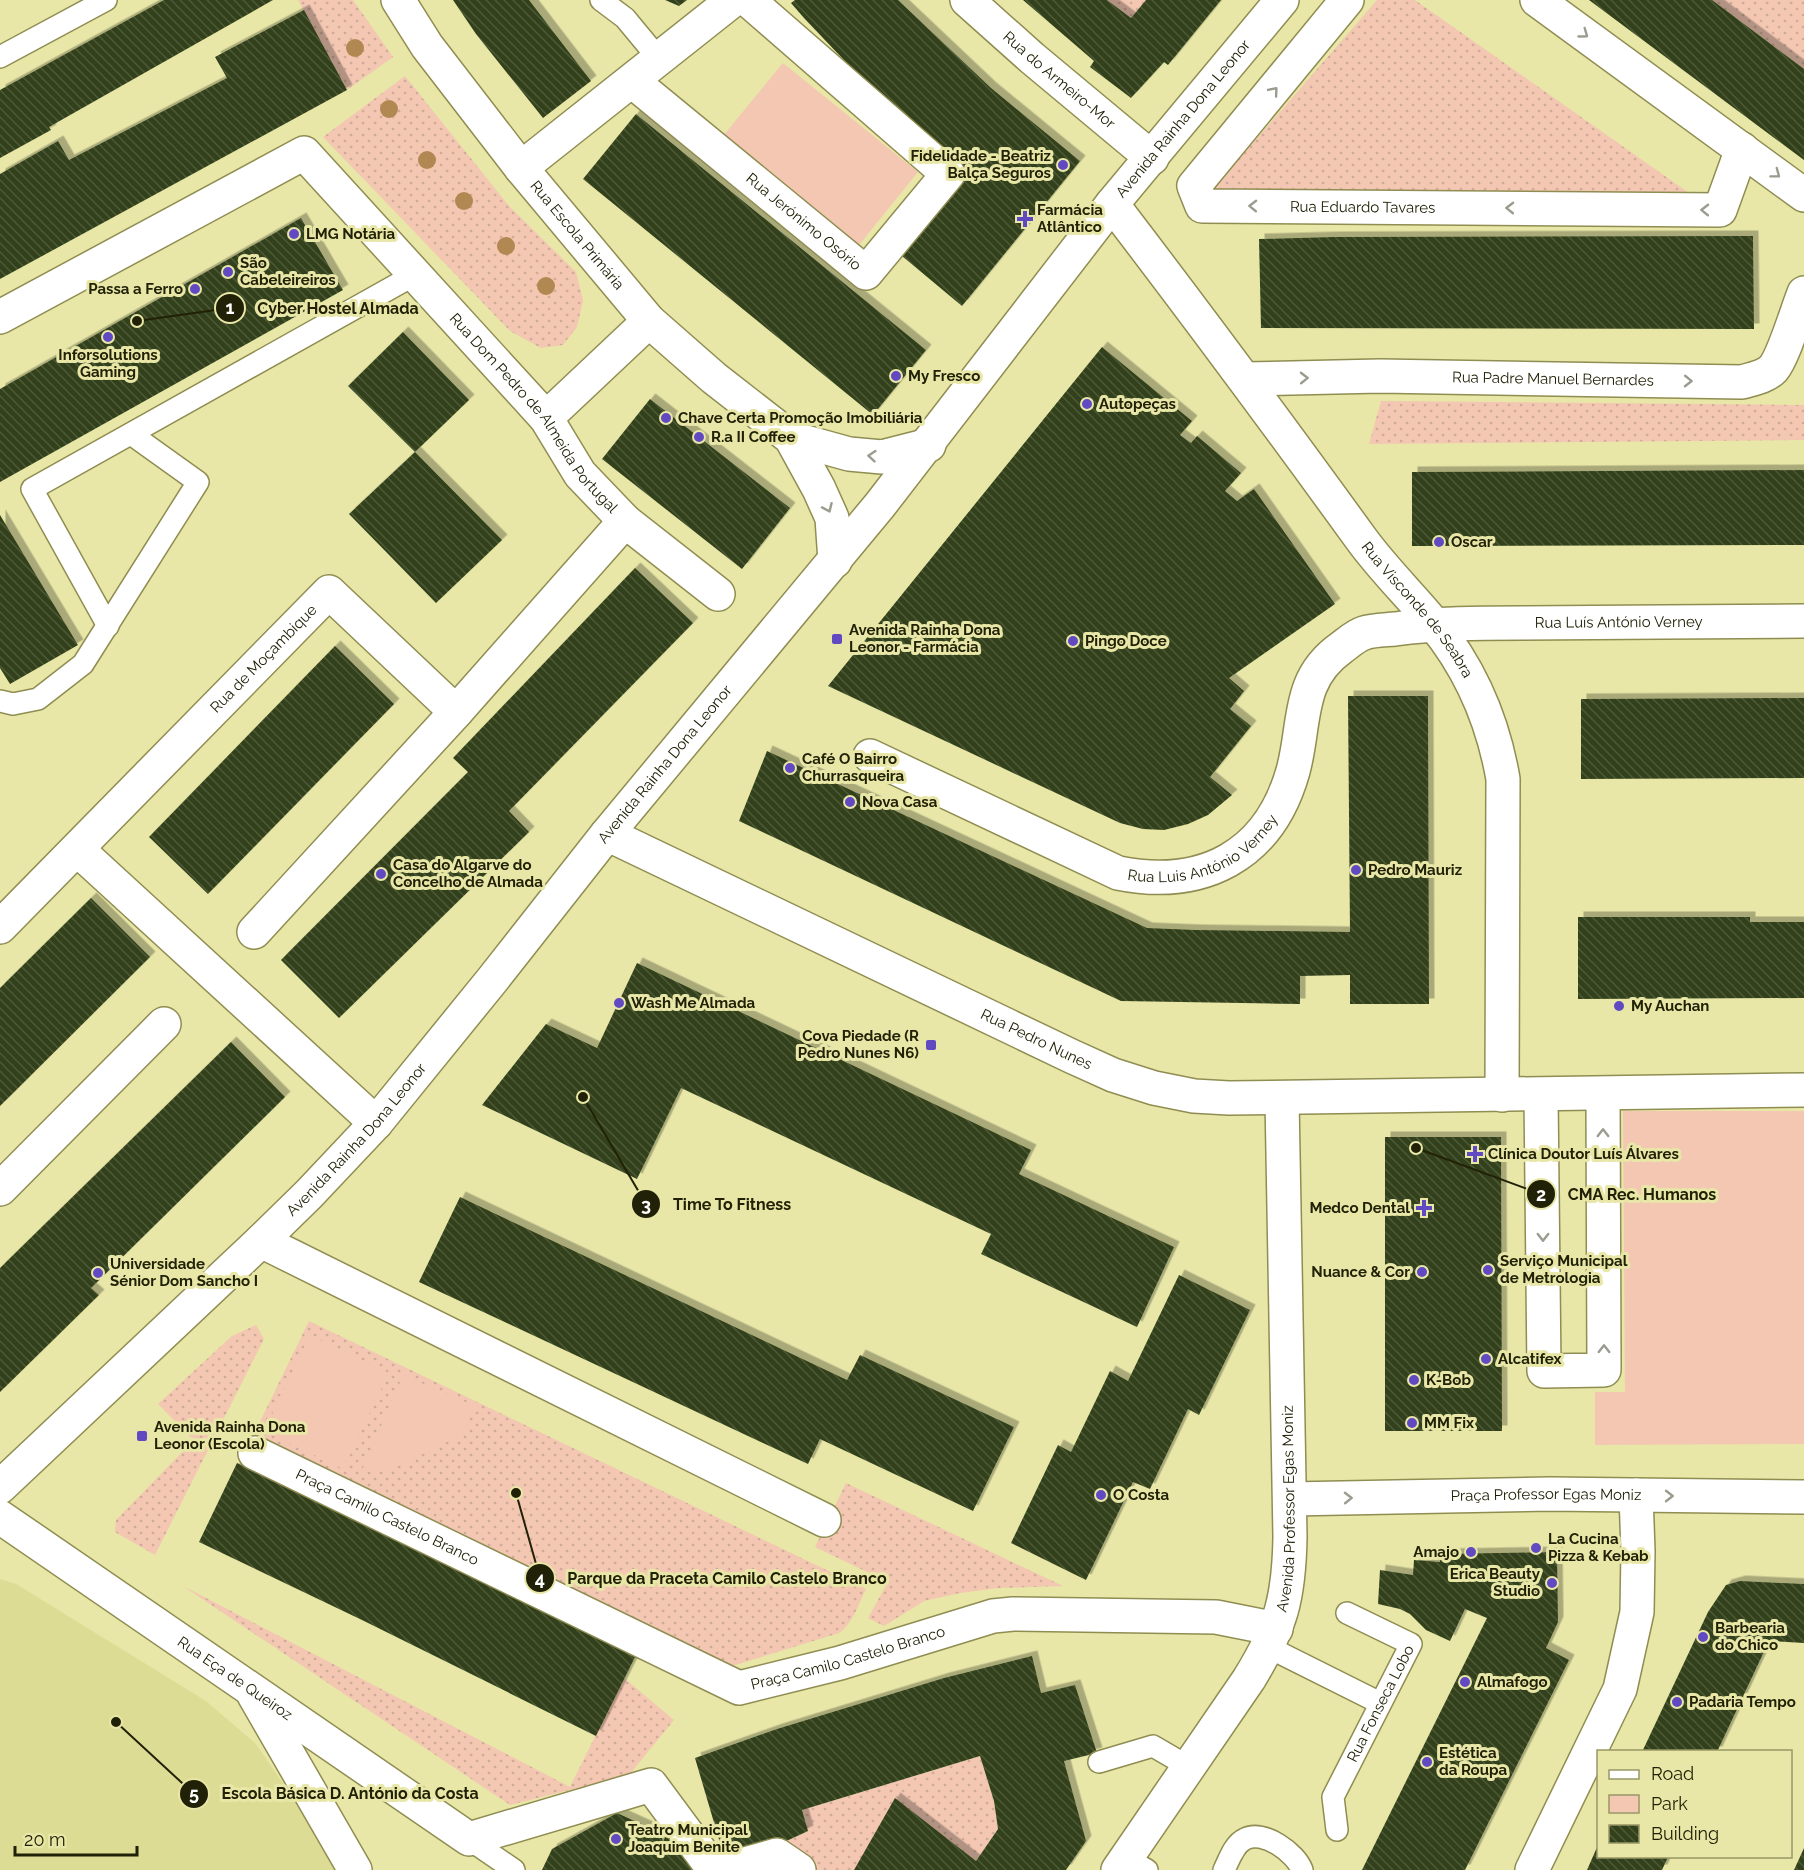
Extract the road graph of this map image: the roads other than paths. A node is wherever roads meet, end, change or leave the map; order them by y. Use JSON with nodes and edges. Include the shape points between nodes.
{"nodes":[{"id":1,"x":106,"y":0,"type":"edge"},
{"id":2,"x":398,"y":0,"type":"edge"},
{"id":3,"x":601,"y":0,"type":"edge"},
{"id":4,"x":733,"y":0,"type":"edge"},
{"id":5,"x":748,"y":0,"type":"edge"},
{"id":6,"x":967,"y":0,"type":"edge"},
{"id":7,"x":1282,"y":0,"type":"edge"},
{"id":8,"x":1347,"y":0,"type":"edge"},
{"id":9,"x":1537,"y":0,"type":"edge"},
{"id":10,"x":623,"y":9,"type":"edge"},
{"id":11,"x":0,"y":57,"type":"edge"},
{"id":12,"x":659,"y":59,"type":"junction"},
{"id":13,"x":632,"y":81,"type":"junction"},
{"id":14,"x":1742,"y":149,"type":"junction"},
{"id":15,"x":1152,"y":158,"type":"junction"},
{"id":16,"x":521,"y":168,"type":"junction"},
{"id":17,"x":1804,"y":195,"type":"edge"},
{"id":18,"x":1112,"y":204,"type":"junction"},
{"id":19,"x":414,"y":275,"type":"junction"},
{"id":20,"x":1804,"y":292,"type":"edge"},
{"id":21,"x":0,"y":317,"type":"edge"},
{"id":22,"x":649,"y":321,"type":"junction"},
{"id":23,"x":1245,"y":379,"type":"junction"},
{"id":24,"x":546,"y":418,"type":"junction"},
{"id":25,"x":131,"y":434,"type":"junction"},
{"id":26,"x":791,"y":438,"type":"junction"},
{"id":27,"x":929,"y":445,"type":"junction"},
{"id":28,"x":626,"y":521,"type":"junction"},
{"id":29,"x":835,"y":561,"type":"junction"},
{"id":30,"x":718,"y":594,"type":"dead end"},
{"id":31,"x":1804,"y":621,"type":"edge"},
{"id":32,"x":1433,"y":624,"type":"junction"},
{"id":33,"x":108,"y":626,"type":"junction"},
{"id":34,"x":0,"y":701,"type":"edge"},
{"id":35,"x":456,"y":712,"type":"junction"},
{"id":36,"x":870,"y":756,"type":"dead end"},
{"id":37,"x":607,"y":834,"type":"junction"},
{"id":38,"x":78,"y":850,"type":"junction"},
{"id":39,"x":0,"y":927,"type":"edge"},
{"id":40,"x":255,"y":932,"type":"dead end"},
{"id":41,"x":164,"y":1024,"type":"dead end"},
{"id":42,"x":1804,"y":1090,"type":"edge"},
{"id":43,"x":1603,"y":1094,"type":"junction"},
{"id":44,"x":1502,"y":1095,"type":"junction"},
{"id":45,"x":1541,"y":1095,"type":"junction"},
{"id":46,"x":1282,"y":1099,"type":"junction"},
{"id":47,"x":376,"y":1123,"type":"junction"},
{"id":48,"x":0,"y":1190,"type":"edge"},
{"id":49,"x":261,"y":1241,"type":"junction"},
{"id":50,"x":255,"y":1453,"type":"dead end"},
{"id":51,"x":0,"y":1487,"type":"edge"},
{"id":52,"x":1636,"y":1496,"type":"junction"},
{"id":53,"x":1804,"y":1497,"type":"edge"},
{"id":54,"x":1290,"y":1499,"type":"junction"},
{"id":55,"x":0,"y":1517,"type":"edge"},
{"id":56,"x":824,"y":1520,"type":"dead end"},
{"id":57,"x":1347,"y":1613,"type":"dead end"},
{"id":58,"x":1272,"y":1638,"type":"junction"},
{"id":59,"x":250,"y":1689,"type":"junction"},
{"id":60,"x":1380,"y":1703,"type":"junction"},
{"id":61,"x":1099,"y":1762,"type":"dead end"},
{"id":62,"x":1189,"y":1767,"type":"junction"},
{"id":63,"x":1337,"y":1830,"type":"dead end"},
{"id":64,"x":469,"y":1839,"type":"junction"},
{"id":65,"x":1130,"y":1866,"type":"edge"},
{"id":66,"x":356,"y":1870,"type":"edge"},
{"id":67,"x":514,"y":1870,"type":"edge"},
{"id":68,"x":714,"y":1870,"type":"edge"},
{"id":69,"x":724,"y":1870,"type":"edge"},
{"id":70,"x":799,"y":1870,"type":"edge"},
{"id":71,"x":1224,"y":1870,"type":"edge"},
{"id":72,"x":1302,"y":1870,"type":"edge"},
{"id":73,"x":1532,"y":1870,"type":"edge"}],
"edges":[{"from":1,"to":11,"type":"lane"},
{"from":2,"to":16,"type":"street","name":"Rua Escola Primária","via":[[427,46]]},
{"from":3,"to":10,"type":"lane"},
{"from":4,"to":12,"type":"street"},
{"from":5,"to":13,"type":"street","name":"Rua Jerónimo Osório","via":[[948,174],[866,273]]},
{"from":6,"to":15,"type":"street","name":"Rua do Armeiro-Mor"},
{"from":7,"to":15,"type":"street","name":"Avenida Rainha Dona Leonor"},
{"from":14,"to":8,"type":"street","name":"Rua Eduardo Tavares","one_way":true,"via":[[1719,210],[1202,206],[1194,186]]},
{"from":9,"to":14,"type":"street","one_way":true},
{"from":10,"to":12,"type":"lane"},
{"from":12,"to":13,"type":"street"},
{"from":13,"to":16,"type":"street"},
{"from":14,"to":17,"type":"street","one_way":true},
{"from":15,"to":18,"type":"street","name":"Avenida Rainha Dona Leonor"},
{"from":16,"to":22,"type":"street","name":"Rua Escola Primária"},
{"from":18,"to":23,"type":"street","name":"Rua Visconde de Seabra"},
{"from":18,"to":27,"type":"street","name":"Avenida Rainha Dona Leonor"},
{"from":19,"to":21,"type":"street","name":"Rua Dom Pedro de Almeida Portugal","via":[[304,153]]},
{"from":19,"to":24,"type":"street","name":"Rua Dom Pedro de Almeida Portugal"},
{"from":19,"to":25,"type":"lane"},
{"from":23,"to":20,"type":"street","name":"Rua Padre Manuel Bernardes","one_way":true,"via":[[1380,376],[1742,382],[1772,370]]},
{"from":22,"to":24,"type":"street"},
{"from":22,"to":26,"type":"street","name":"Rua Escola Primária"},
{"from":23,"to":32,"type":"street","name":"Rua Visconde de Seabra","via":[[1381,565]]},
{"from":24,"to":28,"type":"street","name":"Rua Dom Pedro de Almeida Portugal","via":[[580,474]]},
{"from":25,"to":33,"type":"lane","via":[[198,482]]},
{"from":25,"to":33,"type":"lane","via":[[32,489]]},
{"from":27,"to":26,"type":"street","name":"Rua Escola Primária","one_way":true,"via":[[882,456],[849,454]]},
{"from":26,"to":29,"type":"street","name":"Rua Escola Primária","one_way":true,"via":[[832,518]]},
{"from":27,"to":29,"type":"street","name":"Avenida Rainha Dona Leonor"},
{"from":28,"to":30,"type":"street","name":"Rua Dom Pedro de Almeida Portugal"},
{"from":28,"to":35,"type":"street"},
{"from":29,"to":37,"type":"street","name":"Avenida Rainha Dona Leonor"},
{"from":31,"to":32,"type":"street","name":"Rua Luís António Verney"},
{"from":32,"to":36,"type":"street","name":"Rua Luis António Verney","via":[[1364,633],[1333,653],[1308,688],[1294,770],[1274,816],[1240,852],[1194,874],[1143,878],[1118,873]]},
{"from":32,"to":44,"type":"street","name":"Rua Visconde de Seabra","via":[[1461,662],[1485,708],[1503,779]]},
{"from":33,"to":34,"type":"lane","via":[[82,664],[38,699],[14,704]]},
{"from":35,"to":38,"type":"street","name":"Rua de Moçambique","via":[[329,592]]},
{"from":35,"to":40,"type":"street"},
{"from":37,"to":46,"type":"street","name":"Rua Pedro Nunes","via":[[1113,1075],[1194,1096]]},
{"from":37,"to":47,"type":"street","name":"Avenida Rainha Dona Leonor"},
{"from":38,"to":39,"type":"street","name":"Rua de Moçambique"},
{"from":38,"to":47,"type":"street"},
{"from":41,"to":48,"type":"street"},
{"from":42,"to":43,"type":"street"},
{"from":43,"to":45,"type":"street"},
{"from":45,"to":43,"type":"street","one_way":true,"via":[[1544,1371],[1604,1370]]},
{"from":44,"to":45,"type":"street"},
{"from":44,"to":46,"type":"street","name":"Rua Pedro Nunes"},
{"from":46,"to":54,"type":"street","name":"Avenida Professor Egas Moniz"},
{"from":47,"to":49,"type":"street","name":"Avenida Rainha Dona Leonor"},
{"from":49,"to":51,"type":"street","name":"Avenida Rainha Dona Leonor"},
{"from":49,"to":56,"type":"street"},
{"from":50,"to":58,"type":"street","name":"Praça Camilo Castelo Branco","via":[[739,1688],[840,1663],[993,1616],[1013,1614],[1216,1617]]},
{"from":52,"to":53,"type":"street","name":"Praça Professor Egas Moniz","one_way":true},
{"from":54,"to":52,"type":"street","name":"Praça Professor Egas Moniz","one_way":true},
{"from":52,"to":73,"type":"street","via":[[1637,1612],[1620,1689]]},
{"from":54,"to":58,"type":"street","name":"Avenida Professor Egas Moniz","via":[[1290,1574]]},
{"from":55,"to":59,"type":"street","name":"Rua Eça de Queiroz"},
{"from":57,"to":60,"type":"lane","name":"Rua Fonseca Lobo","via":[[1411,1644]]},
{"from":58,"to":60,"type":"lane"},
{"from":58,"to":62,"type":"street","name":"Avenida Professor Egas Moniz"},
{"from":59,"to":64,"type":"street","name":"Rua Eça de Queiroz"},
{"from":59,"to":66,"type":"street"},
{"from":60,"to":63,"type":"lane","name":"Rua Fonseca Lobo","via":[[1333,1797]]},
{"from":61,"to":62,"type":"lane","via":[[1153,1746]]},
{"from":62,"to":65,"type":"street","name":"Avenida Professor Egas Moniz"},
{"from":64,"to":67,"type":"lane"},
{"from":64,"to":68,"type":"street","via":[[651,1785]]},
{"from":69,"to":70,"type":"street","via":[[777,1855]]},
{"from":71,"to":72,"type":"lane","via":[[1239,1844],[1253,1836],[1287,1850],[1297,1858]]}]}
